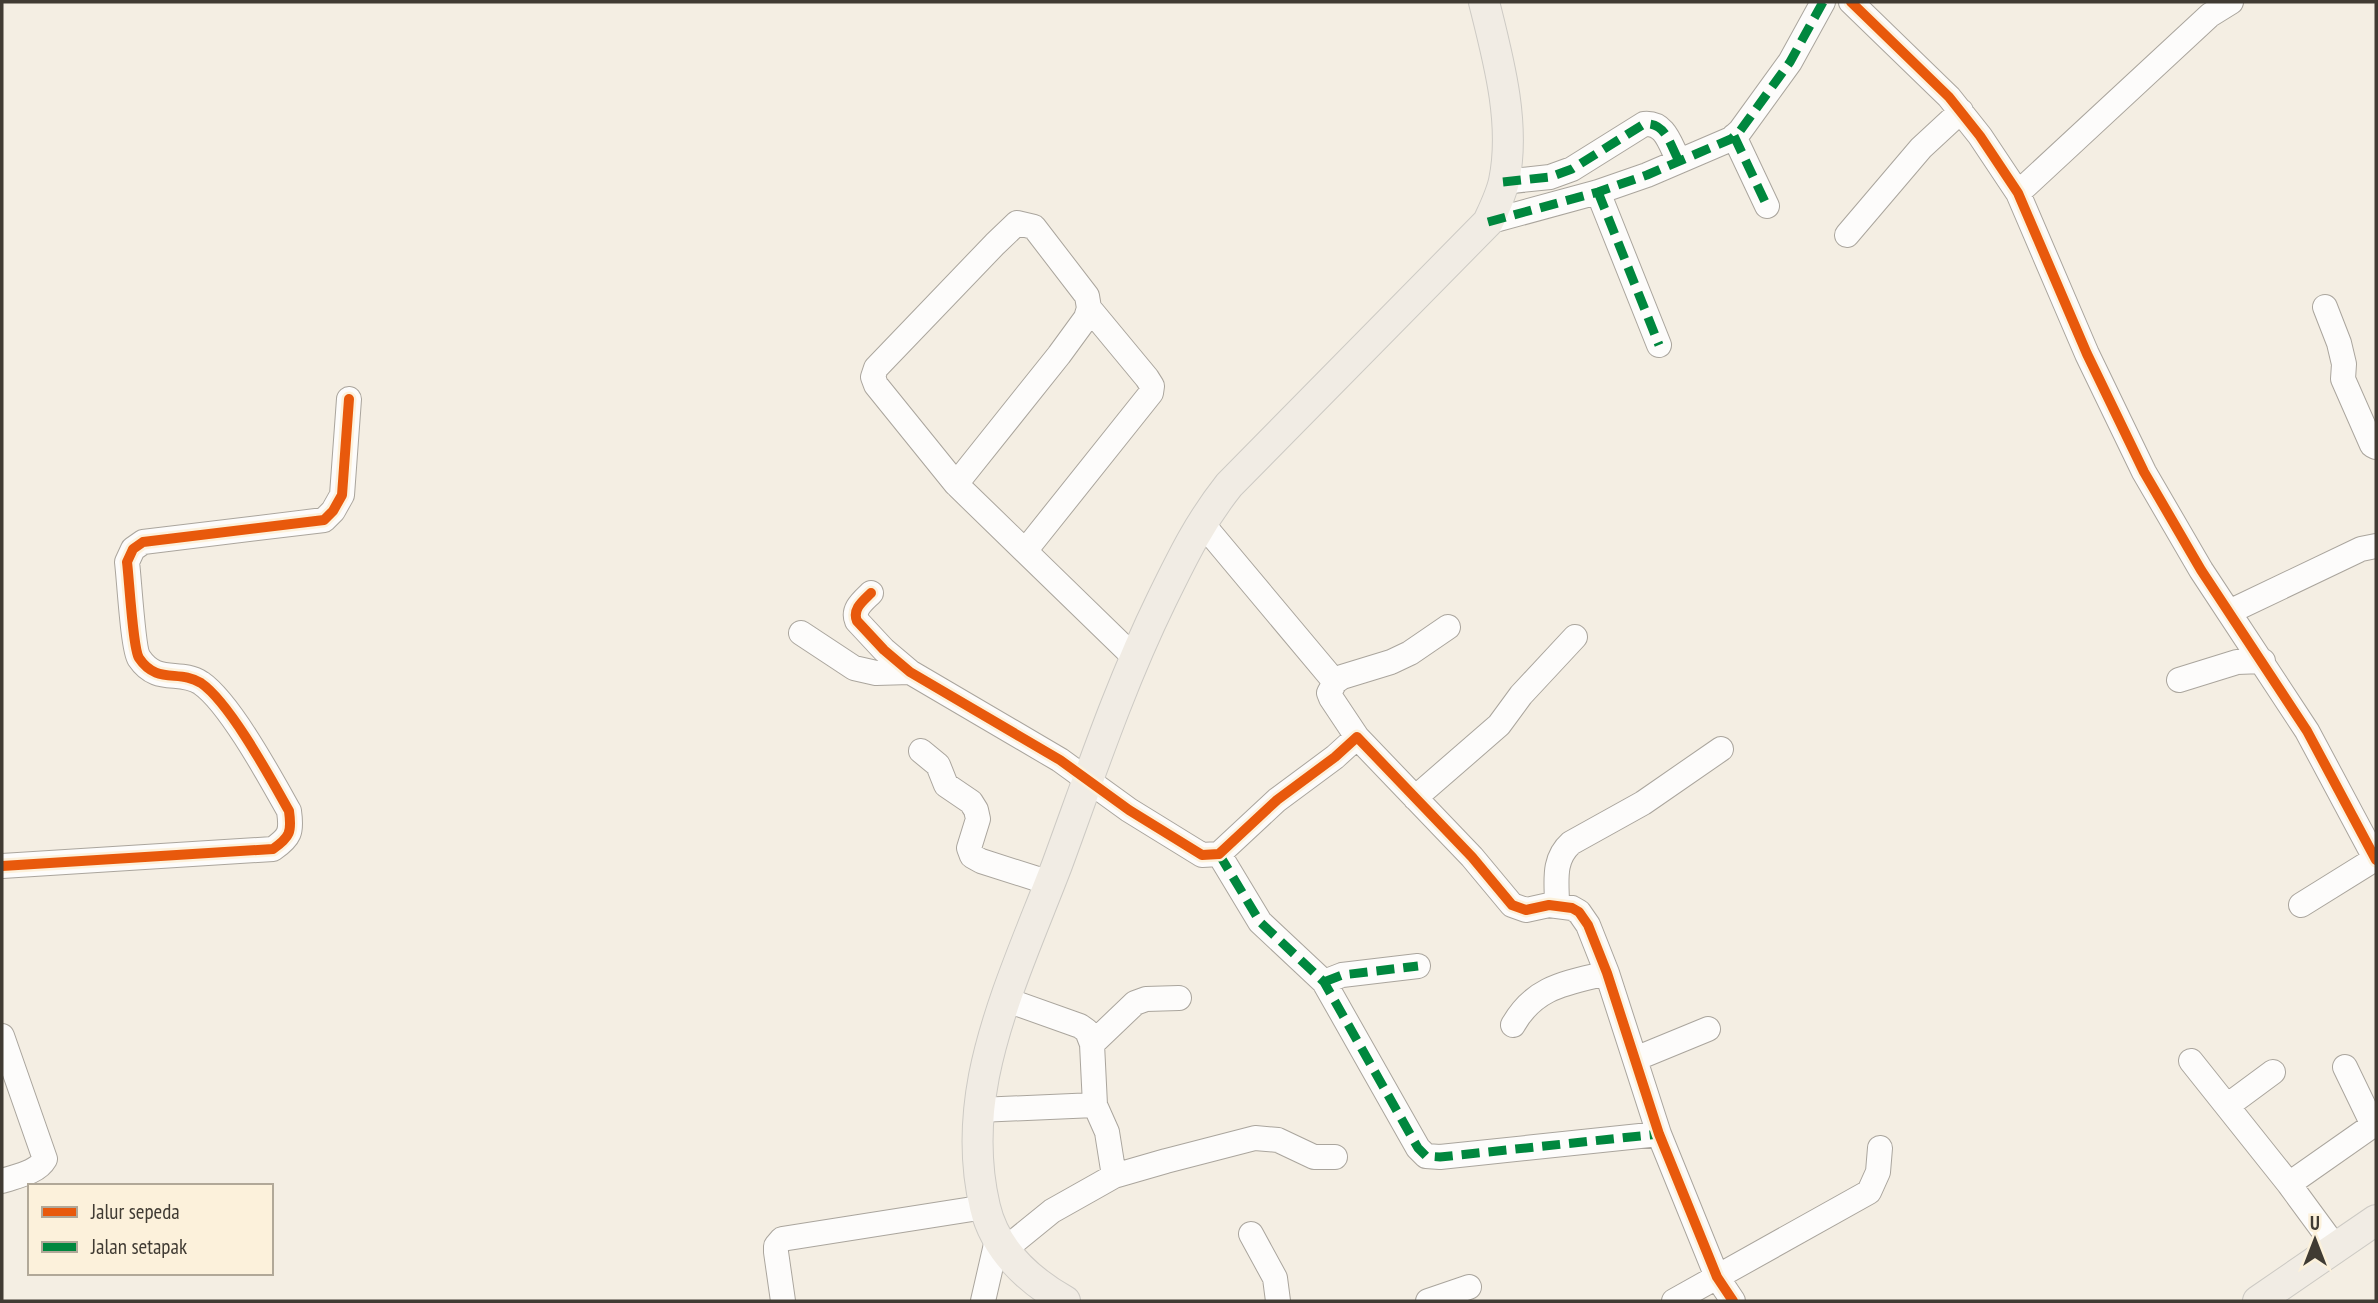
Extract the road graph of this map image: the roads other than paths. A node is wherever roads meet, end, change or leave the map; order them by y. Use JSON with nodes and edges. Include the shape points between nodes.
{"nodes":[{"id":1,"x":1484,"y":2,"type":"edge"},
{"id":2,"x":1823,"y":2,"type":"edge"},
{"id":3,"x":1851,"y":2,"type":"edge"},
{"id":4,"x":2231,"y":2,"type":"edge"},
{"id":5,"x":1961,"y":111,"type":"junction"},
{"id":6,"x":1734,"y":136,"type":"junction"},
{"id":7,"x":1679,"y":161,"type":"junction"},
{"id":8,"x":1503,"y":182,"type":"junction"},
{"id":9,"x":1598,"y":192,"type":"junction"},
{"id":10,"x":2018,"y":193,"type":"junction"},
{"id":11,"x":1767,"y":206,"type":"dead end"},
{"id":12,"x":1488,"y":222,"type":"junction"},
{"id":13,"x":1847,"y":235,"type":"dead end"},
{"id":14,"x":2325,"y":307,"type":"dead end"},
{"id":15,"x":1089,"y":308,"type":"junction"},
{"id":16,"x":1659,"y":345,"type":"dead end"},
{"id":17,"x":349,"y":399,"type":"dead end"},
{"id":18,"x":2376,"y":447,"type":"edge"},
{"id":19,"x":956,"y":484,"type":"junction"},
{"id":20,"x":1201,"y":522,"type":"junction"},
{"id":21,"x":2376,"y":546,"type":"edge"},
{"id":22,"x":1025,"y":551,"type":"junction"},
{"id":23,"x":871,"y":593,"type":"dead end"},
{"id":24,"x":2230,"y":612,"type":"junction"},
{"id":25,"x":1448,"y":627,"type":"dead end"},
{"id":26,"x":801,"y":633,"type":"dead end"},
{"id":27,"x":1575,"y":636,"type":"dead end"},
{"id":28,"x":1134,"y":657,"type":"junction"},
{"id":29,"x":2263,"y":662,"type":"junction"},
{"id":30,"x":910,"y":672,"type":"junction"},
{"id":31,"x":2179,"y":680,"type":"dead end"},
{"id":32,"x":1335,"y":682,"type":"junction"},
{"id":33,"x":1357,"y":737,"type":"junction"},
{"id":34,"x":1721,"y":749,"type":"dead end"},
{"id":35,"x":921,"y":751,"type":"dead end"},
{"id":36,"x":1088,"y":781,"type":"junction"},
{"id":37,"x":1415,"y":799,"type":"junction"},
{"id":38,"x":1219,"y":854,"type":"junction"},
{"id":39,"x":2376,"y":860,"type":"edge"},
{"id":40,"x":2,"y":866,"type":"edge"},
{"id":41,"x":1050,"y":883,"type":"junction"},
{"id":42,"x":1557,"y":905,"type":"junction"},
{"id":43,"x":2301,"y":905,"type":"dead end"},
{"id":44,"x":1418,"y":966,"type":"dead end"},
{"id":45,"x":1607,"y":973,"type":"junction"},
{"id":46,"x":1324,"y":982,"type":"junction"},
{"id":47,"x":1179,"y":998,"type":"dead end"},
{"id":48,"x":1007,"y":1000,"type":"junction"},
{"id":49,"x":1513,"y":1025,"type":"dead end"},
{"id":50,"x":1708,"y":1029,"type":"dead end"},
{"id":51,"x":2,"y":1036,"type":"edge"},
{"id":52,"x":1092,"y":1044,"type":"junction"},
{"id":53,"x":1634,"y":1059,"type":"junction"},
{"id":54,"x":2191,"y":1061,"type":"dead end"},
{"id":55,"x":2345,"y":1067,"type":"dead end"},
{"id":56,"x":2273,"y":1072,"type":"dead end"},
{"id":57,"x":1095,"y":1105,"type":"junction"},
{"id":58,"x":2227,"y":1106,"type":"junction"},
{"id":59,"x":979,"y":1110,"type":"junction"},
{"id":60,"x":2375,"y":1124,"type":"edge"},
{"id":61,"x":1659,"y":1134,"type":"junction"},
{"id":62,"x":1880,"y":1148,"type":"dead end"},
{"id":63,"x":1335,"y":1157,"type":"dead end"},
{"id":64,"x":1114,"y":1177,"type":"junction"},
{"id":65,"x":2,"y":1181,"type":"edge"},
{"id":66,"x":2289,"y":1184,"type":"junction"},
{"id":67,"x":985,"y":1207,"type":"junction"},
{"id":68,"x":2376,"y":1220,"type":"edge"},
{"id":69,"x":1251,"y":1234,"type":"dead end"},
{"id":70,"x":1000,"y":1245,"type":"junction"},
{"id":71,"x":2336,"y":1248,"type":"junction"},
{"id":72,"x":1717,"y":1277,"type":"junction"},
{"id":73,"x":1469,"y":1286,"type":"dead end"},
{"id":74,"x":783,"y":1301,"type":"edge"},
{"id":75,"x":983,"y":1301,"type":"edge"},
{"id":76,"x":1065,"y":1301,"type":"edge"},
{"id":77,"x":1278,"y":1301,"type":"edge"},
{"id":78,"x":1428,"y":1301,"type":"edge"},
{"id":79,"x":1674,"y":1301,"type":"edge"},
{"id":80,"x":1733,"y":1301,"type":"edge"},
{"id":81,"x":2258,"y":1301,"type":"edge"}],
"edges":[{"from":1,"to":8,"type":"main road","via":[[1506,115]]},
{"from":2,"to":6,"type":"street","via":[[1790,62]]},
{"from":3,"to":5,"type":"street"},
{"from":4,"to":10,"type":"street","via":[[2210,15]]},
{"from":5,"to":10,"type":"street"},
{"from":5,"to":13,"type":"street","via":[[1921,148]]},
{"from":6,"to":7,"type":"street"},
{"from":6,"to":11,"type":"street"},
{"from":7,"to":8,"type":"street","via":[[1661,127],[1644,124],[1572,169],[1550,177]]},
{"from":7,"to":9,"type":"street"},
{"from":8,"to":12,"type":"main road"},
{"from":9,"to":12,"type":"street"},
{"from":9,"to":16,"type":"street"},
{"from":10,"to":24,"type":"street","via":[[2144,472]]},
{"from":12,"to":20,"type":"main road","via":[[1238,475]]},
{"from":14,"to":18,"type":"street","via":[[2344,364],[2343,379]]},
{"from":15,"to":19,"type":"street","via":[[1059,355]]},
{"from":15,"to":19,"type":"street","via":[[1087,296],[1034,227],[1017,223],[876,368],[876,385]]},
{"from":15,"to":22,"type":"street","via":[[1147,378],[1151,393]]},
{"from":17,"to":40,"type":"street","via":[[342,495],[324,520],[143,542],[127,562],[137,656],[159,675],[199,682],[220,700],[289,811],[291,830],[283,842],[273,849]]},
{"from":19,"to":22,"type":"street"},
{"from":20,"to":28,"type":"main road"},
{"from":20,"to":32,"type":"street"},
{"from":21,"to":24,"type":"street"},
{"from":22,"to":28,"type":"street"},
{"from":23,"to":30,"type":"street","via":[[855,612],[857,621]]},
{"from":24,"to":29,"type":"street"},
{"from":25,"to":32,"type":"street","via":[[1400,657]]},
{"from":26,"to":30,"type":"street","via":[[854,668]]},
{"from":27,"to":37,"type":"street","via":[[1499,725]]},
{"from":28,"to":36,"type":"main road"},
{"from":29,"to":31,"type":"street","via":[[2237,662]]},
{"from":29,"to":39,"type":"street","via":[[2307,731]]},
{"from":30,"to":36,"type":"street"},
{"from":32,"to":33,"type":"street","via":[[1331,698]]},
{"from":33,"to":37,"type":"street"},
{"from":33,"to":38,"type":"street","via":[[1277,800]]},
{"from":34,"to":42,"type":"street","via":[[1643,803],[1570,843],[1556,866]]},
{"from":35,"to":41,"type":"street","via":[[938,765],[946,785],[976,810],[978,819],[969,848],[972,856]]},
{"from":36,"to":38,"type":"street","via":[[1202,855]]},
{"from":36,"to":41,"type":"main road"},
{"from":37,"to":42,"type":"street","via":[[1512,905],[1526,910]]},
{"from":38,"to":46,"type":"street","via":[[1260,922]]},
{"from":39,"to":43,"type":"street"},
{"from":41,"to":48,"type":"main road"},
{"from":42,"to":45,"type":"street","via":[[1579,912]]},
{"from":44,"to":46,"type":"street","via":[[1342,975]]},
{"from":45,"to":49,"type":"street","via":[[1539,994]]},
{"from":45,"to":53,"type":"street"},
{"from":46,"to":61,"type":"street","via":[[1426,1156]]},
{"from":47,"to":52,"type":"street","via":[[1135,1003]]},
{"from":48,"to":52,"type":"street","via":[[1080,1026]]},
{"from":48,"to":59,"type":"main road"},
{"from":50,"to":53,"type":"street"},
{"from":51,"to":65,"type":"street","via":[[44,1159],[35,1170]]},
{"from":52,"to":57,"type":"street"},
{"from":53,"to":61,"type":"street"},
{"from":54,"to":58,"type":"street"},
{"from":55,"to":60,"type":"street"},
{"from":56,"to":58,"type":"street"},
{"from":57,"to":59,"type":"street"},
{"from":57,"to":64,"type":"street","via":[[1107,1132]]},
{"from":58,"to":66,"type":"street"},
{"from":59,"to":67,"type":"main road","via":[[979,1171]]},
{"from":60,"to":66,"type":"street"},
{"from":61,"to":72,"type":"street"},
{"from":62,"to":72,"type":"street","via":[[1880,1164],[1869,1192]]},
{"from":63,"to":64,"type":"street","via":[[1314,1157],[1278,1140],[1255,1138]]},
{"from":64,"to":70,"type":"street"},
{"from":66,"to":71,"type":"street"},
{"from":67,"to":70,"type":"main road"},
{"from":67,"to":74,"type":"street","via":[[782,1239],[776,1252]]},
{"from":68,"to":71,"type":"main road"},
{"from":69,"to":77,"type":"street","via":[[1275,1278]]},
{"from":70,"to":75,"type":"street"},
{"from":70,"to":76,"type":"main road","via":[[1035,1282]]},
{"from":71,"to":81,"type":"main road"},
{"from":72,"to":79,"type":"street"},
{"from":72,"to":80,"type":"street"},
{"from":73,"to":78,"type":"street"}]}
